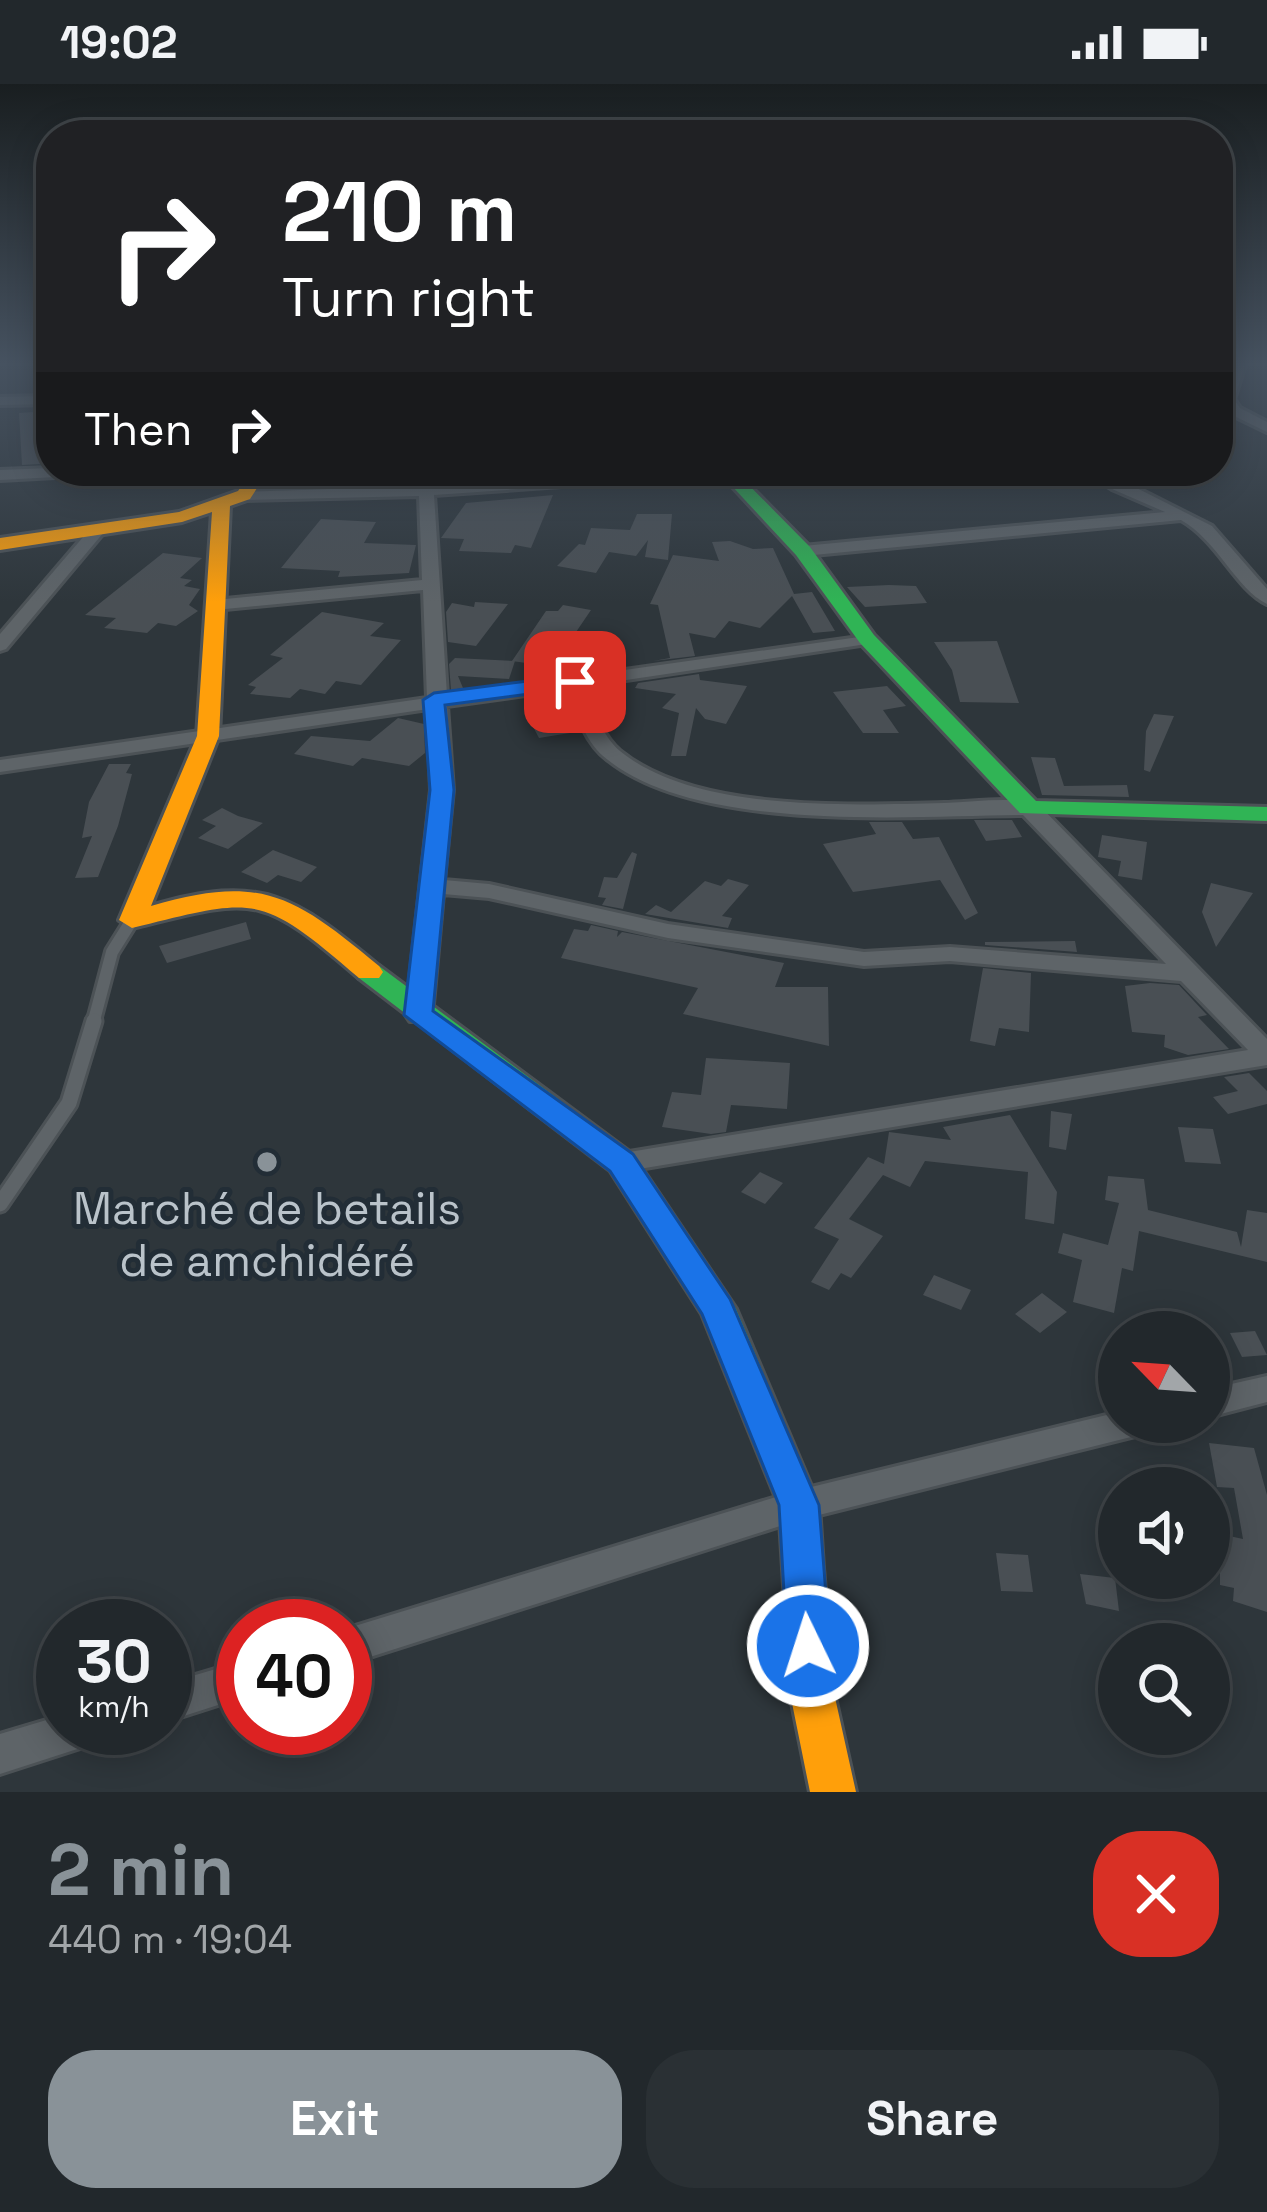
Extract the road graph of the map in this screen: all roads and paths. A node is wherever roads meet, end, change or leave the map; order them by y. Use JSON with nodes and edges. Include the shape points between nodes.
{"nodes":[{"id":1,"x":36,"y":473,"type":"edge"},
{"id":2,"x":0,"y":475,"type":"edge"},
{"id":3,"x":496,"y":486,"type":"edge"},
{"id":4,"x":740,"y":486,"type":"edge"},
{"id":5,"x":1124,"y":486,"type":"edge"},
{"id":6,"x":241,"y":490,"type":"edge"},
{"id":7,"x":426,"y":491,"type":"junction"},
{"id":8,"x":1183,"y":515,"type":"junction"},
{"id":9,"x":95,"y":532,"type":"junction"},
{"id":10,"x":0,"y":544,"type":"edge"},
{"id":11,"x":803,"y":551,"type":"junction"},
{"id":12,"x":430,"y":584,"type":"junction"},
{"id":13,"x":1267,"y":599,"type":"edge"},
{"id":14,"x":215,"y":604,"type":"junction"},
{"id":15,"x":867,"y":639,"type":"junction"},
{"id":16,"x":0,"y":645,"type":"edge"},
{"id":17,"x":575,"y":682,"type":"junction"},
{"id":18,"x":434,"y":700,"type":"junction"},
{"id":19,"x":208,"y":736,"type":"junction"},
{"id":20,"x":0,"y":766,"type":"edge"},
{"id":21,"x":1028,"y":808,"type":"junction"},
{"id":22,"x":1267,"y":814,"type":"edge"},
{"id":23,"x":435,"y":886,"type":"junction"},
{"id":24,"x":132,"y":920,"type":"junction"},
{"id":25,"x":1192,"y":974,"type":"junction"},
{"id":26,"x":418,"y":1015,"type":"junction"},
{"id":27,"x":1267,"y":1055,"type":"edge"},
{"id":28,"x":622,"y":1162,"type":"junction"},
{"id":29,"x":0,"y":1204,"type":"edge"},
{"id":30,"x":1267,"y":1389,"type":"edge"},
{"id":31,"x":1230,"y":1398,"type":"edge"},
{"id":32,"x":1098,"y":1431,"type":"edge"},
{"id":33,"x":799,"y":1505,"type":"junction"},
{"id":34,"x":372,"y":1639,"type":"edge"},
{"id":35,"x":36,"y":1743,"type":"edge"},
{"id":36,"x":0,"y":1754,"type":"edge"},
{"id":37,"x":841,"y":1785,"type":"edge"}],
"edges":[{"from":1,"to":2,"type":"street"},
{"from":3,"to":7,"type":"street"},
{"from":4,"to":11,"type":"street"},
{"from":5,"to":8,"type":"street"},
{"from":6,"to":7,"type":"street"},
{"from":6,"to":9,"type":"street"},
{"from":6,"to":14,"type":"street"},
{"from":7,"to":12,"type":"street"},
{"from":8,"to":11,"type":"street"},
{"from":8,"to":13,"type":"street","via":[[1221,541]]},
{"from":9,"to":10,"type":"street"},
{"from":9,"to":16,"type":"street"},
{"from":11,"to":15,"type":"street"},
{"from":12,"to":14,"type":"street"},
{"from":12,"to":18,"type":"street"},
{"from":14,"to":19,"type":"street"},
{"from":15,"to":17,"type":"street"},
{"from":15,"to":21,"type":"street"},
{"from":17,"to":18,"type":"street"},
{"from":17,"to":21,"type":"street","via":[[590,726],[614,755],[687,791],[760,802]]},
{"from":18,"to":19,"type":"street"},
{"from":18,"to":23,"type":"street","via":[[442,790]]},
{"from":19,"to":20,"type":"street"},
{"from":19,"to":24,"type":"street"},
{"from":21,"to":22,"type":"street"},
{"from":21,"to":25,"type":"street"},
{"from":23,"to":25,"type":"street","via":[[864,959],[950,954]]},
{"from":23,"to":26,"type":"street"},
{"from":24,"to":26,"type":"street","via":[[247,894],[274,898]]},
{"from":24,"to":29,"type":"lane","via":[[114,938],[79,1082],[56,1132]]},
{"from":25,"to":27,"type":"street"},
{"from":26,"to":28,"type":"street"},
{"from":27,"to":28,"type":"street"},
{"from":28,"to":33,"type":"street","via":[[718,1309]]},
{"from":30,"to":31,"type":"street"},
{"from":32,"to":33,"type":"street"},
{"from":33,"to":34,"type":"street"},
{"from":33,"to":37,"type":"street","via":[[812,1693]]},
{"from":35,"to":36,"type":"street"}]}
